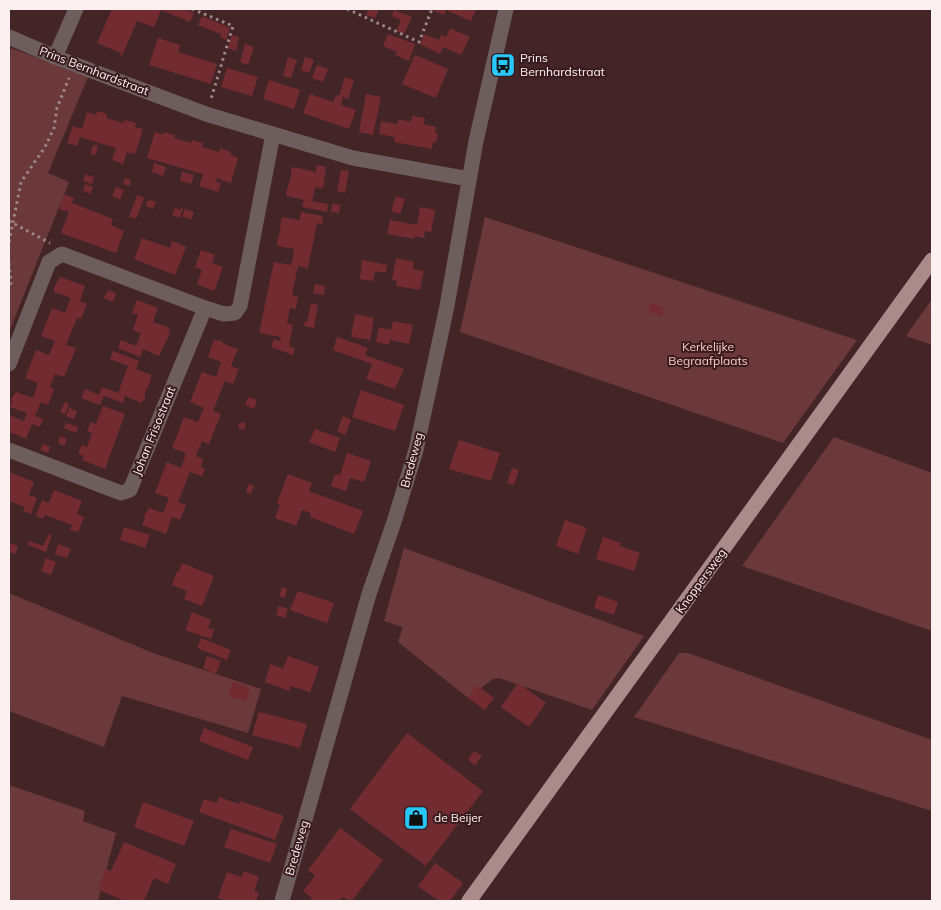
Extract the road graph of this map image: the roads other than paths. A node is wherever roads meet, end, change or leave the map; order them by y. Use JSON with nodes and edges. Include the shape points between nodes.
{"nodes":[{"id":1,"x":76,"y":9,"type":"edge"},
{"id":2,"x":506,"y":9,"type":"edge"},
{"id":3,"x":9,"y":37,"type":"edge"},
{"id":4,"x":55,"y":57,"type":"junction"},
{"id":5,"x":273,"y":134,"type":"junction"},
{"id":6,"x":469,"y":179,"type":"junction"},
{"id":7,"x":932,"y":260,"type":"edge"},
{"id":8,"x":205,"y":308,"type":"junction"},
{"id":9,"x":9,"y":364,"type":"edge"},
{"id":10,"x":9,"y":450,"type":"edge"},
{"id":11,"x":282,"y":901,"type":"edge"},
{"id":12,"x":470,"y":901,"type":"edge"}],
"edges":[{"from":1,"to":4,"type":"street"},
{"from":2,"to":6,"type":"street","name":"Bredeweg"},
{"from":3,"to":4,"type":"street","name":"Prins Bernhardstraat"},
{"from":4,"to":5,"type":"street","name":"Prins Bernhardstraat","via":[[206,114]]},
{"from":5,"to":6,"type":"street","name":"Prins Bernhardstraat","via":[[353,158]]},
{"from":5,"to":8,"type":"street","via":[[240,306],[235,313],[224,314]]},
{"from":6,"to":11,"type":"street","name":"Bredeweg","via":[[447,306],[416,450],[369,594]]},
{"from":7,"to":12,"type":"main road","name":"Knoppersweg"},
{"from":8,"to":9,"type":"street","via":[[62,254],[49,262]]},
{"from":8,"to":10,"type":"street","name":"Johan Frisostraat","via":[[130,490],[120,493]]}]}
